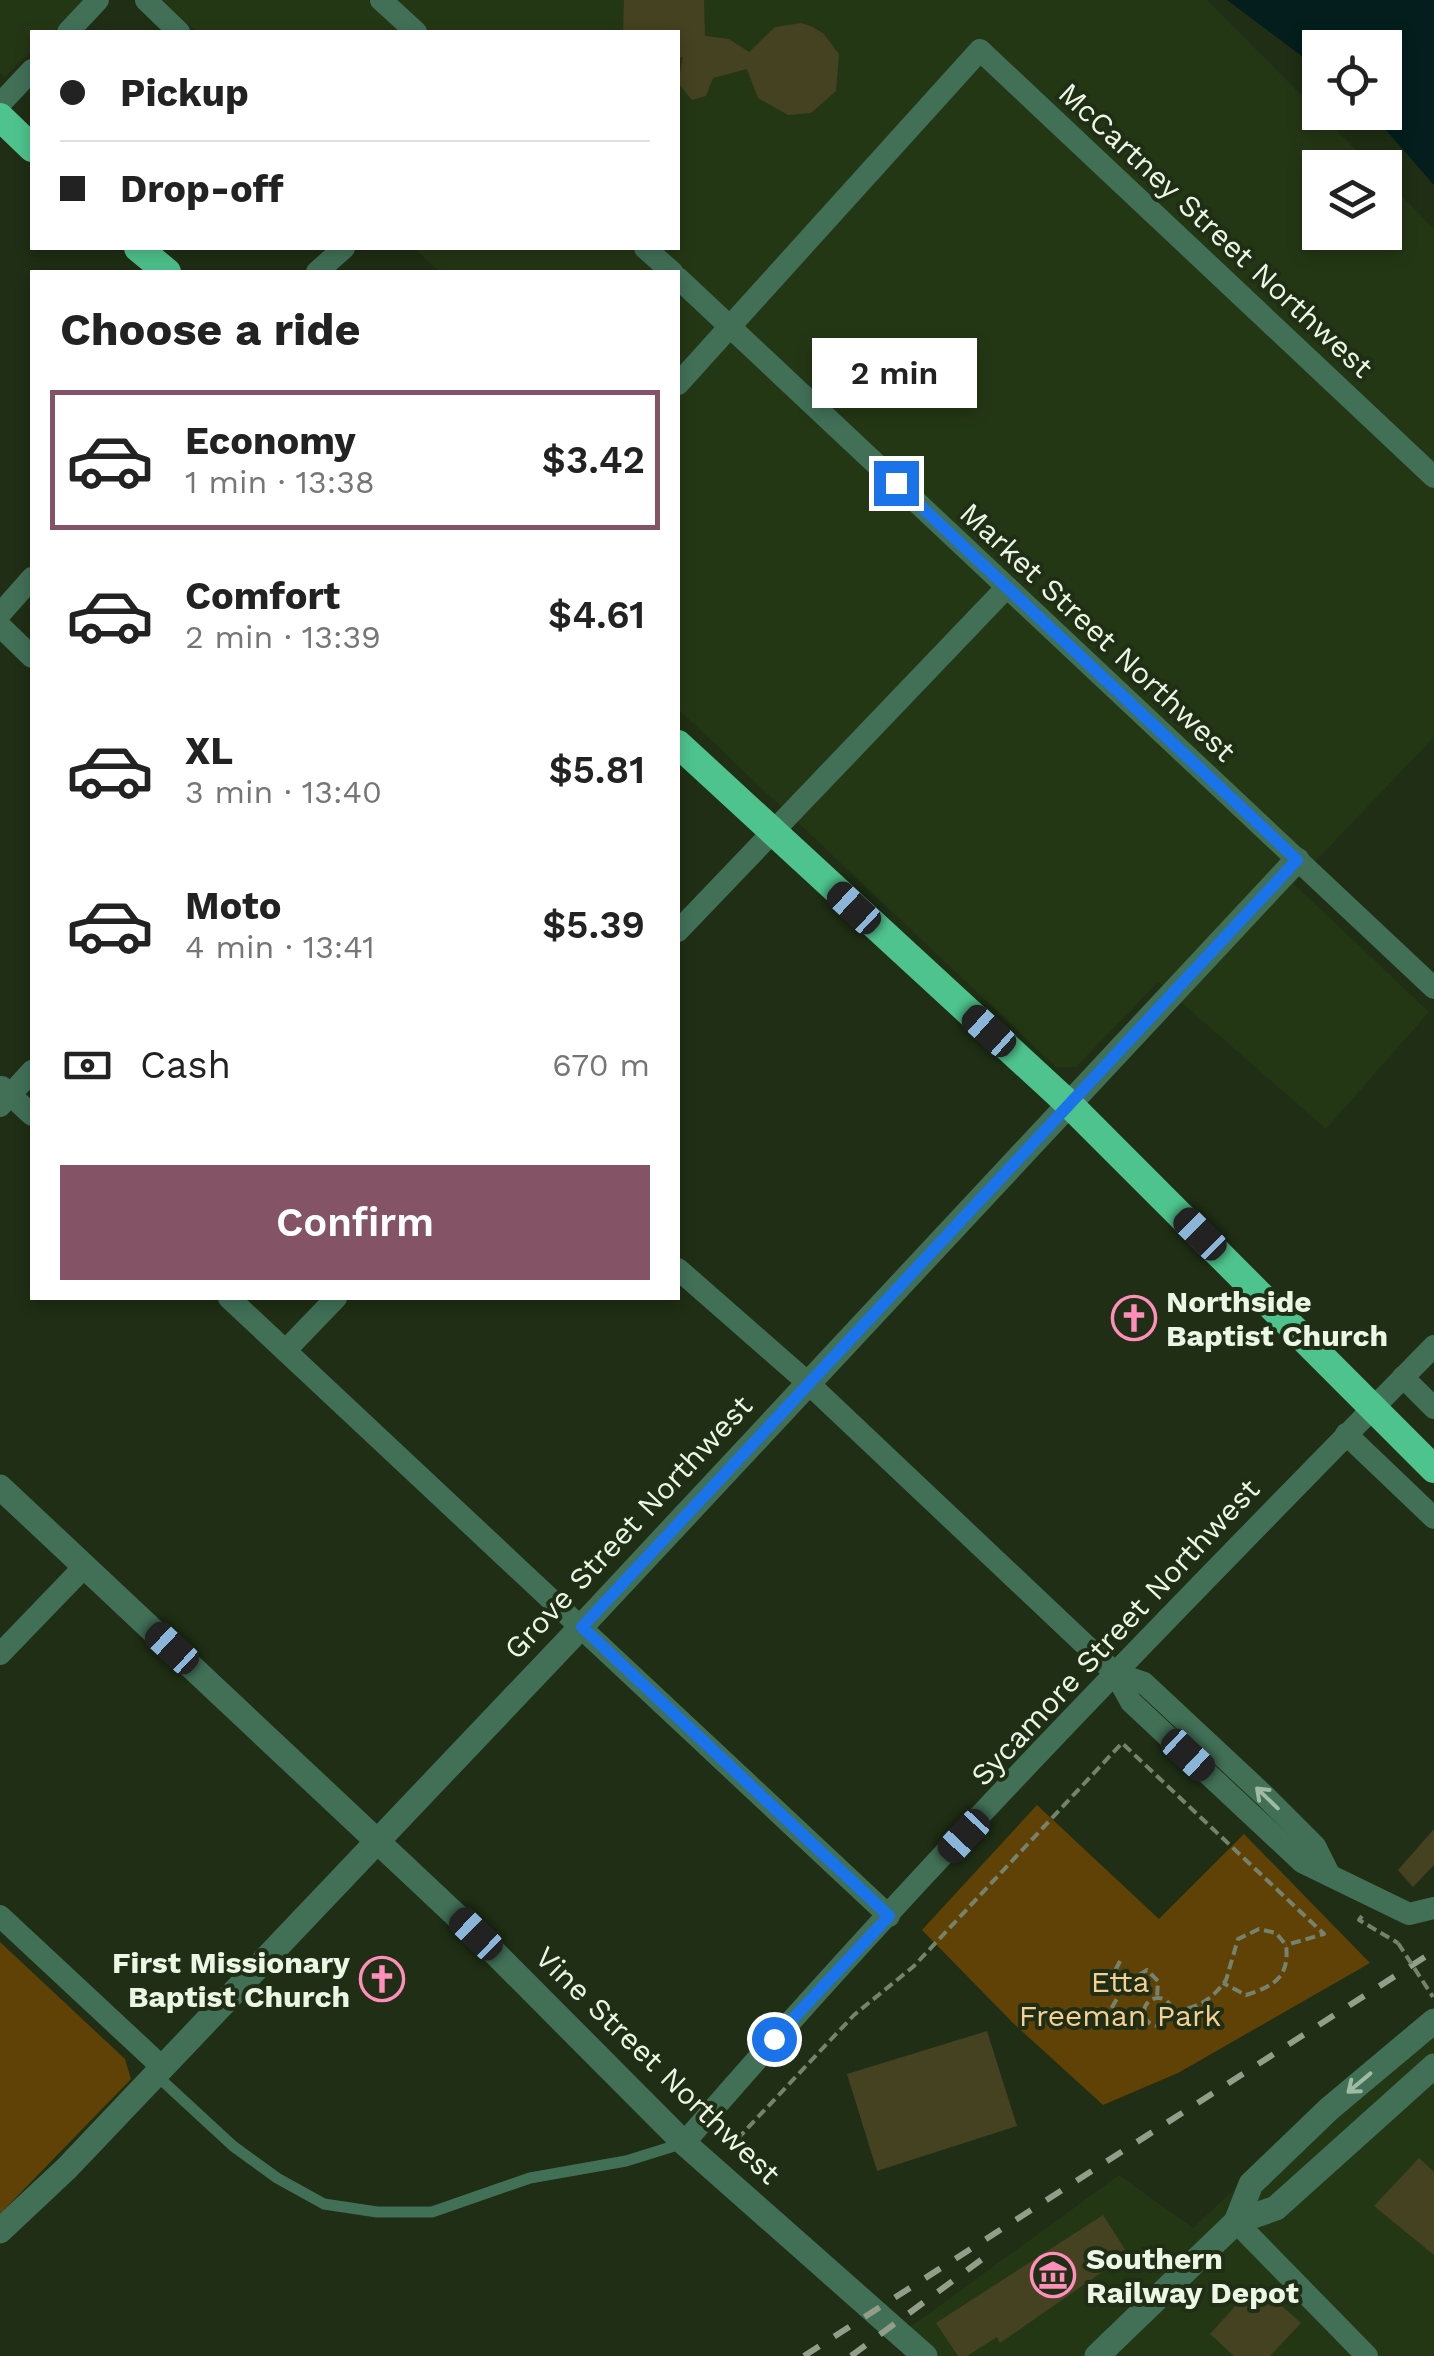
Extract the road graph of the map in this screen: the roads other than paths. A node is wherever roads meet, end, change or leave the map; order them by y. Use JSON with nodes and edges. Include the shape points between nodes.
{"nodes":[{"id":1,"x":98,"y":0,"type":"edge"},
{"id":2,"x":146,"y":0,"type":"edge"},
{"id":3,"x":381,"y":0,"type":"edge"},
{"id":4,"x":70,"y":30,"type":"edge"},
{"id":5,"x":177,"y":30,"type":"edge"},
{"id":6,"x":414,"y":30,"type":"edge"},
{"id":7,"x":30,"y":72,"type":"edge"},
{"id":8,"x":0,"y":104,"type":"edge"},
{"id":9,"x":0,"y":117,"type":"edge"},
{"id":10,"x":30,"y":146,"type":"edge"},
{"id":11,"x":140,"y":250,"type":"edge"},
{"id":12,"x":342,"y":250,"type":"edge"},
{"id":13,"x":647,"y":250,"type":"edge"},
{"id":14,"x":164,"y":270,"type":"edge"},
{"id":15,"x":319,"y":270,"type":"edge"},
{"id":16,"x":670,"y":270,"type":"edge"},
{"id":17,"x":680,"y":280,"type":"edge"},
{"id":18,"x":729,"y":326,"type":"junction"},
{"id":19,"x":680,"y":382,"type":"edge"},
{"id":20,"x":1434,"y":477,"type":"edge"},
{"id":21,"x":30,"y":580,"type":"edge"},
{"id":22,"x":1007,"y":587,"type":"junction"},
{"id":23,"x":0,"y":614,"type":"edge"},
{"id":24,"x":0,"y":626,"type":"edge"},
{"id":25,"x":30,"y":655,"type":"edge"},
{"id":26,"x":680,"y":746,"type":"edge"},
{"id":27,"x":773,"y":832,"type":"junction"},
{"id":28,"x":1297,"y":860,"type":"junction"},
{"id":29,"x":680,"y":929,"type":"edge"},
{"id":30,"x":1434,"y":988,"type":"edge"},
{"id":31,"x":30,"y":1073,"type":"edge"},
{"id":32,"x":4,"y":1095,"type":"edge"},
{"id":33,"x":1070,"y":1105,"type":"junction"},
{"id":34,"x":30,"y":1114,"type":"edge"},
{"id":35,"x":680,"y":1270,"type":"edge"},
{"id":36,"x":231,"y":1300,"type":"edge"},
{"id":37,"x":334,"y":1300,"type":"edge"},
{"id":38,"x":1434,"y":1346,"type":"edge"},
{"id":39,"x":286,"y":1350,"type":"junction"},
{"id":40,"x":1403,"y":1378,"type":"junction"},
{"id":41,"x":807,"y":1382,"type":"junction"},
{"id":42,"x":1434,"y":1408,"type":"edge"},
{"id":43,"x":1371,"y":1410,"type":"junction"},
{"id":44,"x":1346,"y":1434,"type":"junction"},
{"id":45,"x":1434,"y":1470,"type":"edge"},
{"id":46,"x":0,"y":1486,"type":"edge"},
{"id":47,"x":1434,"y":1518,"type":"edge"},
{"id":48,"x":84,"y":1567,"type":"junction"},
{"id":49,"x":582,"y":1627,"type":"junction"},
{"id":50,"x":0,"y":1654,"type":"edge"},
{"id":51,"x":1116,"y":1673,"type":"junction"},
{"id":52,"x":377,"y":1839,"type":"junction"},
{"id":53,"x":1434,"y":1908,"type":"edge"},
{"id":54,"x":0,"y":1916,"type":"edge"},
{"id":55,"x":889,"y":1916,"type":"junction"},
{"id":56,"x":1434,"y":2021,"type":"edge"},
{"id":57,"x":1434,"y":2066,"type":"edge"},
{"id":58,"x":159,"y":2070,"type":"junction"},
{"id":59,"x":684,"y":2143,"type":"junction"},
{"id":60,"x":1236,"y":2222,"type":"junction"},
{"id":61,"x":0,"y":2231,"type":"edge"},
{"id":62,"x":925,"y":2356,"type":"edge"},
{"id":63,"x":1097,"y":2356,"type":"edge"},
{"id":64,"x":1367,"y":2356,"type":"edge"}],
"edges":[{"from":1,"to":4,"type":"street"},
{"from":2,"to":5,"type":"street"},
{"from":3,"to":6,"type":"street"},
{"from":7,"to":8,"type":"street"},
{"from":9,"to":10,"type":"highway"},
{"from":11,"to":14,"type":"highway"},
{"from":12,"to":15,"type":"street"},
{"from":13,"to":16,"type":"street"},
{"from":17,"to":18,"type":"street","name":"Market Street Northwest"},
{"from":18,"to":19,"type":"street"},
{"from":18,"to":20,"type":"street","name":"McCartney Street Northwest","via":[[980,50]]},
{"from":18,"to":22,"type":"street","name":"Market Street Northwest"},
{"from":21,"to":23,"type":"street"},
{"from":22,"to":27,"type":"street"},
{"from":22,"to":28,"type":"street","name":"Market Street Northwest"},
{"from":24,"to":25,"type":"street"},
{"from":26,"to":27,"type":"highway"},
{"from":27,"to":29,"type":"street"},
{"from":27,"to":33,"type":"highway"},
{"from":28,"to":30,"type":"street","name":"Market Street Northwest"},
{"from":28,"to":33,"type":"street","name":"Grove Street Northwest"},
{"from":31,"to":32,"type":"street"},
{"from":32,"to":34,"type":"street"},
{"from":33,"to":41,"type":"street","name":"Grove Street Northwest"},
{"from":33,"to":43,"type":"highway"},
{"from":35,"to":41,"type":"street"},
{"from":36,"to":39,"type":"street"},
{"from":37,"to":39,"type":"street"},
{"from":38,"to":40,"type":"street","name":"Sycamore Street Northwest"},
{"from":39,"to":49,"type":"street"},
{"from":40,"to":42,"type":"street"},
{"from":40,"to":43,"type":"street","name":"Sycamore Street Northwest"},
{"from":41,"to":49,"type":"street","name":"Grove Street Northwest"},
{"from":41,"to":51,"type":"street"},
{"from":43,"to":44,"type":"street","name":"Sycamore Street Northwest"},
{"from":43,"to":45,"type":"highway"},
{"from":44,"to":47,"type":"street"},
{"from":44,"to":51,"type":"street","name":"Sycamore Street Northwest"},
{"from":46,"to":48,"type":"street","name":"Vine Street Northwest"},
{"from":48,"to":50,"type":"street"},
{"from":48,"to":52,"type":"street","name":"Vine Street Northwest"},
{"from":49,"to":52,"type":"street","name":"Grove Street Northwest"},
{"from":49,"to":55,"type":"street"},
{"from":51,"to":53,"type":"street","via":[[1131,1702],[1302,1862],[1408,1914]]},
{"from":51,"to":55,"type":"street","name":"Sycamore Street Northwest"},
{"from":52,"to":58,"type":"street","name":"Grove Street Northwest"},
{"from":52,"to":59,"type":"street","name":"Vine Street Northwest"},
{"from":54,"to":58,"type":"street"},
{"from":55,"to":59,"type":"street","name":"Sycamore Street Northwest"},
{"from":56,"to":60,"type":"street","one_way":true,"via":[[1251,2184]]},
{"from":57,"to":60,"type":"street","via":[[1276,2208]]},
{"from":58,"to":59,"type":"lane","via":[[233,2146],[276,2178],[324,2204],[377,2212],[432,2212],[530,2178],[626,2162]]},
{"from":58,"to":61,"type":"street","name":"Grove Street Northwest"},
{"from":59,"to":62,"type":"street","name":"Vine Street Northwest"},
{"from":60,"to":63,"type":"street"},
{"from":60,"to":64,"type":"street"}]}
